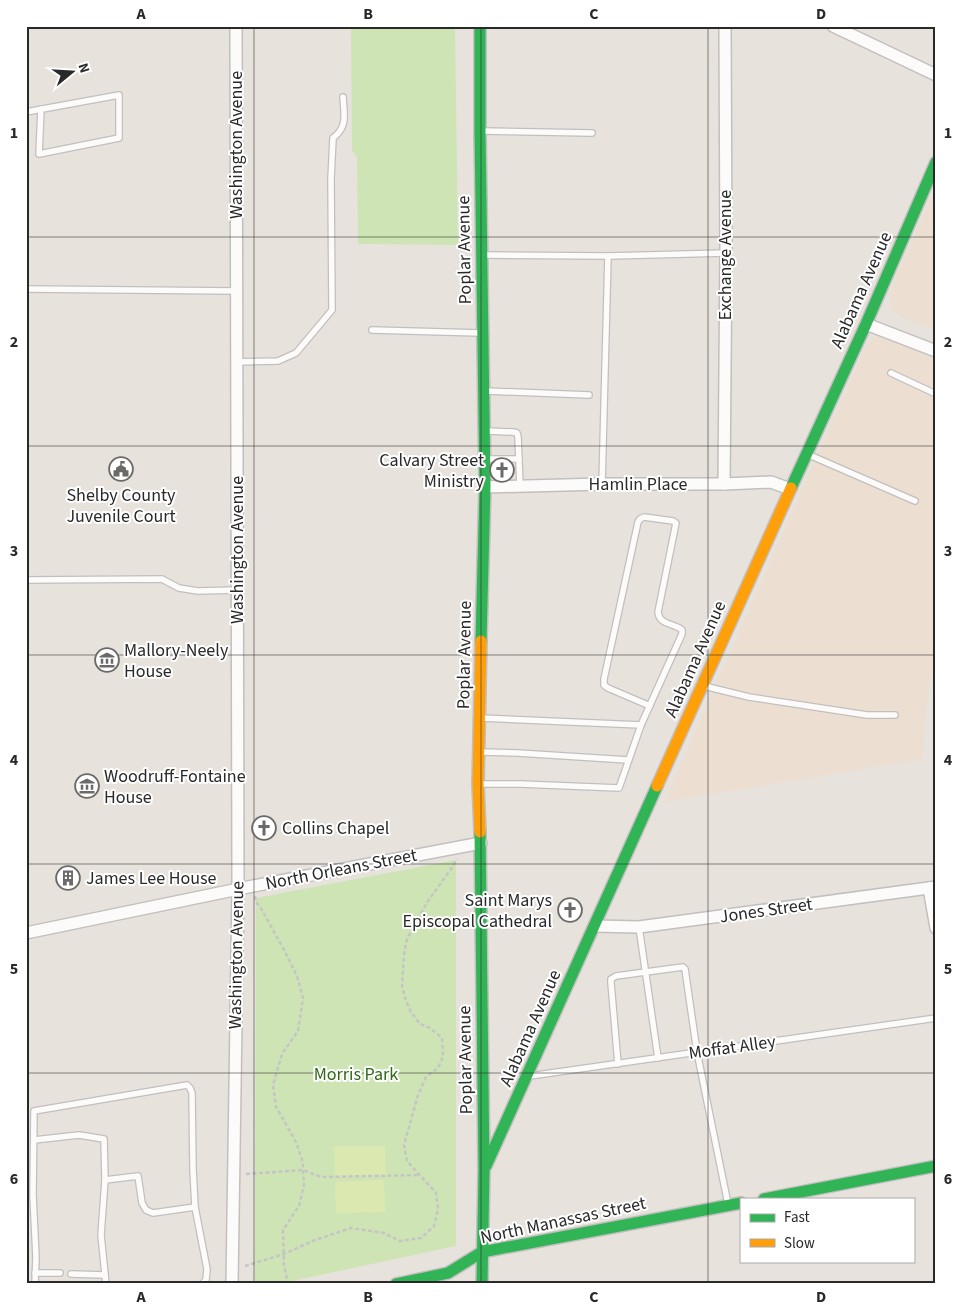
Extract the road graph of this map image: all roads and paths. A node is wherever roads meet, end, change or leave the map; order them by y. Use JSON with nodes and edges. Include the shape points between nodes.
{"nodes":[{"id":1,"x":236,"y":26,"type":"edge"},
{"id":2,"x":480,"y":26,"type":"edge"},
{"id":3,"x":725,"y":26,"type":"edge"},
{"id":4,"x":833,"y":26,"type":"edge"},
{"id":5,"x":936,"y":75,"type":"edge"},
{"id":6,"x":343,"y":97,"type":"dead end"},
{"id":7,"x":41,"y":109,"type":"junction"},
{"id":8,"x":26,"y":112,"type":"edge"},
{"id":9,"x":480,"y":131,"type":"junction"},
{"id":10,"x":592,"y":133,"type":"dead end"},
{"id":11,"x":936,"y":162,"type":"edge"},
{"id":12,"x":726,"y":253,"type":"junction"},
{"id":13,"x":482,"y":255,"type":"junction"},
{"id":14,"x":608,"y":256,"type":"junction"},
{"id":15,"x":26,"y":288,"type":"edge"},
{"id":16,"x":236,"y":291,"type":"junction"},
{"id":17,"x":866,"y":324,"type":"junction"},
{"id":18,"x":372,"y":330,"type":"dead end"},
{"id":19,"x":483,"y":333,"type":"junction"},
{"id":20,"x":936,"y":352,"type":"edge"},
{"id":21,"x":236,"y":362,"type":"junction"},
{"id":22,"x":891,"y":373,"type":"dead end"},
{"id":23,"x":484,"y":391,"type":"junction"},
{"id":24,"x":589,"y":394,"type":"dead end"},
{"id":25,"x":936,"y":394,"type":"edge"},
{"id":26,"x":484,"y":431,"type":"junction"},
{"id":27,"x":806,"y":454,"type":"junction"},
{"id":28,"x":485,"y":459,"type":"junction"},
{"id":29,"x":519,"y":459,"type":"junction"},
{"id":30,"x":602,"y":484,"type":"junction"},
{"id":31,"x":724,"y":484,"type":"junction"},
{"id":32,"x":520,"y":486,"type":"junction"},
{"id":33,"x":485,"y":487,"type":"junction"},
{"id":34,"x":790,"y":489,"type":"junction"},
{"id":35,"x":915,"y":501,"type":"dead end"},
{"id":36,"x":26,"y":580,"type":"edge"},
{"id":37,"x":237,"y":590,"type":"junction"},
{"id":38,"x":702,"y":685,"type":"junction"},
{"id":39,"x":650,"y":706,"type":"junction"},
{"id":40,"x":895,"y":715,"type":"dead end"},
{"id":41,"x":480,"y":718,"type":"junction"},
{"id":42,"x":642,"y":725,"type":"junction"},
{"id":43,"x":479,"y":752,"type":"junction"},
{"id":44,"x":628,"y":760,"type":"junction"},
{"id":45,"x":478,"y":784,"type":"junction"},
{"id":46,"x":480,"y":843,"type":"junction"},
{"id":47,"x":463,"y":846,"type":"junction"},
{"id":48,"x":253,"y":886,"type":"junction"},
{"id":49,"x":932,"y":888,"type":"edge"},
{"id":50,"x":238,"y":889,"type":"junction"},
{"id":51,"x":595,"y":926,"type":"junction"},
{"id":52,"x":639,"y":928,"type":"junction"},
{"id":53,"x":936,"y":928,"type":"edge"},
{"id":54,"x":26,"y":933,"type":"edge"},
{"id":55,"x":646,"y":972,"type":"junction"},
{"id":56,"x":936,"y":1018,"type":"edge"},
{"id":57,"x":698,"y":1052,"type":"junction"},
{"id":58,"x":658,"y":1058,"type":"junction"},
{"id":59,"x":618,"y":1064,"type":"junction"},
{"id":60,"x":527,"y":1076,"type":"junction"},
{"id":61,"x":34,"y":1140,"type":"junction"},
{"id":62,"x":936,"y":1166,"type":"edge"},
{"id":63,"x":484,"y":1169,"type":"junction"},
{"id":64,"x":303,"y":1170,"type":"junction"},
{"id":65,"x":233,"y":1175,"type":"junction"},
{"id":66,"x":420,"y":1175,"type":"junction"},
{"id":67,"x":106,"y":1180,"type":"junction"},
{"id":68,"x":769,"y":1198,"type":"edge"},
{"id":69,"x":740,"y":1203,"type":"edge"},
{"id":70,"x":728,"y":1206,"type":"junction"},
{"id":71,"x":195,"y":1207,"type":"junction"},
{"id":72,"x":482,"y":1252,"type":"junction"},
{"id":73,"x":284,"y":1254,"type":"junction"},
{"id":74,"x":232,"y":1270,"type":"junction"},
{"id":75,"x":35,"y":1273,"type":"junction"},
{"id":76,"x":60,"y":1273,"type":"dead end"},
{"id":77,"x":71,"y":1274,"type":"dead end"},
{"id":78,"x":105,"y":1275,"type":"junction"},
{"id":79,"x":35,"y":1284,"type":"edge"},
{"id":80,"x":106,"y":1284,"type":"edge"},
{"id":81,"x":202,"y":1284,"type":"edge"},
{"id":82,"x":232,"y":1284,"type":"edge"},
{"id":83,"x":288,"y":1284,"type":"edge"},
{"id":84,"x":396,"y":1284,"type":"edge"},
{"id":85,"x":482,"y":1284,"type":"edge"}],
"edges":[{"from":1,"to":16,"type":"street","name":"Washington Avenue"},
{"from":2,"to":9,"type":"street","name":"Poplar Avenue"},
{"from":3,"to":12,"type":"street","name":"Exchange Avenue"},
{"from":4,"to":5,"type":"street"},
{"from":6,"to":21,"type":"lane","via":[[344,123],[340,133],[333,138],[332,310],[296,353],[278,361]]},
{"from":7,"to":7,"type":"lane","via":[[119,95],[119,138],[39,154]]},
{"from":7,"to":8,"type":"lane"},
{"from":9,"to":10,"type":"lane"},
{"from":9,"to":13,"type":"street","name":"Poplar Avenue"},
{"from":11,"to":17,"type":"street","name":"Alabama Avenue"},
{"from":12,"to":14,"type":"lane"},
{"from":12,"to":31,"type":"street","name":"Exchange Avenue"},
{"from":13,"to":14,"type":"lane"},
{"from":13,"to":19,"type":"street","name":"Poplar Avenue"},
{"from":14,"to":30,"type":"lane"},
{"from":15,"to":16,"type":"lane"},
{"from":16,"to":21,"type":"street","name":"Washington Avenue"},
{"from":17,"to":20,"type":"street"},
{"from":17,"to":27,"type":"street","name":"Alabama Avenue"},
{"from":18,"to":19,"type":"lane"},
{"from":19,"to":23,"type":"street","name":"Poplar Avenue"},
{"from":21,"to":37,"type":"street","name":"Washington Avenue"},
{"from":22,"to":25,"type":"lane"},
{"from":23,"to":24,"type":"lane"},
{"from":23,"to":26,"type":"street","name":"Poplar Avenue"},
{"from":26,"to":28,"type":"street","name":"Poplar Avenue"},
{"from":26,"to":29,"type":"lane","via":[[517,433]]},
{"from":27,"to":34,"type":"street","name":"Alabama Avenue"},
{"from":27,"to":35,"type":"lane"},
{"from":28,"to":29,"type":"lane"},
{"from":28,"to":33,"type":"street","name":"Poplar Avenue"},
{"from":29,"to":32,"type":"lane"},
{"from":30,"to":31,"type":"street","name":"Hamlin Place"},
{"from":30,"to":32,"type":"street","name":"Hamlin Place"},
{"from":31,"to":34,"type":"street","name":"Hamlin Place","via":[[771,482]]},
{"from":32,"to":33,"type":"street","name":"Hamlin Place"},
{"from":33,"to":41,"type":"street","name":"Poplar Avenue"},
{"from":34,"to":38,"type":"street","name":"Alabama Avenue"},
{"from":36,"to":37,"type":"lane","via":[[162,580],[198,591]]},
{"from":37,"to":50,"type":"street","name":"Washington Avenue"},
{"from":38,"to":40,"type":"lane","via":[[749,697],[867,715]]},
{"from":38,"to":51,"type":"street","name":"Alabama Avenue"},
{"from":39,"to":39,"type":"lane","via":[[682,630],[658,617],[676,523],[644,517],[638,522],[604,685]]},
{"from":39,"to":42,"type":"lane"},
{"from":41,"to":42,"type":"lane"},
{"from":41,"to":43,"type":"street","name":"Poplar Avenue"},
{"from":42,"to":44,"type":"lane"},
{"from":43,"to":44,"type":"lane"},
{"from":43,"to":45,"type":"street","name":"Poplar Avenue"},
{"from":44,"to":45,"type":"lane","via":[[619,788]]},
{"from":45,"to":46,"type":"street","name":"Poplar Avenue"},
{"from":46,"to":47,"type":"street","name":"North Orleans Street"},
{"from":46,"to":63,"type":"street","name":"Poplar Avenue"},
{"from":47,"to":48,"type":"street","name":"North Orleans Street"},
{"from":47,"to":66,"type":"path","via":[[451,870],[428,901],[408,938],[404,954],[402,986],[406,1001],[420,1024],[442,1038],[444,1057],[438,1068],[426,1077],[404,1145],[407,1161]]},
{"from":48,"to":50,"type":"street","name":"North Orleans Street"},
{"from":48,"to":64,"type":"path","via":[[256,902],[297,976],[303,998],[298,1031],[282,1054],[273,1085],[276,1107],[296,1142]]},
{"from":49,"to":52,"type":"street","name":"Jones Street"},
{"from":49,"to":53,"type":"street"},
{"from":50,"to":54,"type":"street","name":"North Orleans Street"},
{"from":50,"to":65,"type":"street","name":"Washington Avenue"},
{"from":51,"to":52,"type":"street","name":"Jones Street"},
{"from":51,"to":60,"type":"street","name":"Alabama Avenue"},
{"from":52,"to":55,"type":"lane"},
{"from":55,"to":57,"type":"lane","via":[[685,968]]},
{"from":55,"to":58,"type":"lane"},
{"from":55,"to":59,"type":"lane","via":[[611,978]]},
{"from":56,"to":57,"type":"lane","name":"Moffat Alley"},
{"from":57,"to":58,"type":"lane","name":"Moffat Alley"},
{"from":57,"to":70,"type":"lane"},
{"from":58,"to":59,"type":"lane","name":"Moffat Alley"},
{"from":59,"to":60,"type":"lane","name":"Moffat Alley"},
{"from":60,"to":63,"type":"street","name":"Alabama Avenue"},
{"from":61,"to":67,"type":"lane","via":[[79,1135],[104,1139]]},
{"from":61,"to":71,"type":"lane","via":[[34,1112],[187,1085],[192,1093]]},
{"from":61,"to":75,"type":"lane"},
{"from":62,"to":68,"type":"street"},
{"from":63,"to":72,"type":"street","name":"Poplar Avenue"},
{"from":64,"to":65,"type":"path"},
{"from":64,"to":66,"type":"path","via":[[322,1177]]},
{"from":64,"to":73,"type":"path","via":[[304,1185],[299,1206],[283,1230]]},
{"from":65,"to":74,"type":"street","name":"Washington Avenue"},
{"from":66,"to":73,"type":"path","via":[[436,1193],[438,1209],[434,1226],[421,1238],[400,1241],[384,1233],[351,1228]]},
{"from":67,"to":71,"type":"lane","via":[[138,1176],[142,1203],[146,1210],[154,1213]]},
{"from":67,"to":78,"type":"lane","via":[[101,1234]]},
{"from":69,"to":70,"type":"street","name":"North Manassas Street"},
{"from":70,"to":72,"type":"street","name":"North Manassas Street"},
{"from":71,"to":81,"type":"lane","via":[[207,1269],[206,1280]]},
{"from":72,"to":84,"type":"street","name":"North Manassas Street","via":[[448,1273]]},
{"from":72,"to":85,"type":"street","name":"Poplar Avenue"},
{"from":73,"to":74,"type":"path"},
{"from":73,"to":83,"type":"path"},
{"from":74,"to":82,"type":"street","name":"Washington Avenue"},
{"from":75,"to":76,"type":"lane"},
{"from":75,"to":79,"type":"lane"},
{"from":77,"to":78,"type":"lane"},
{"from":78,"to":80,"type":"lane"}]}
